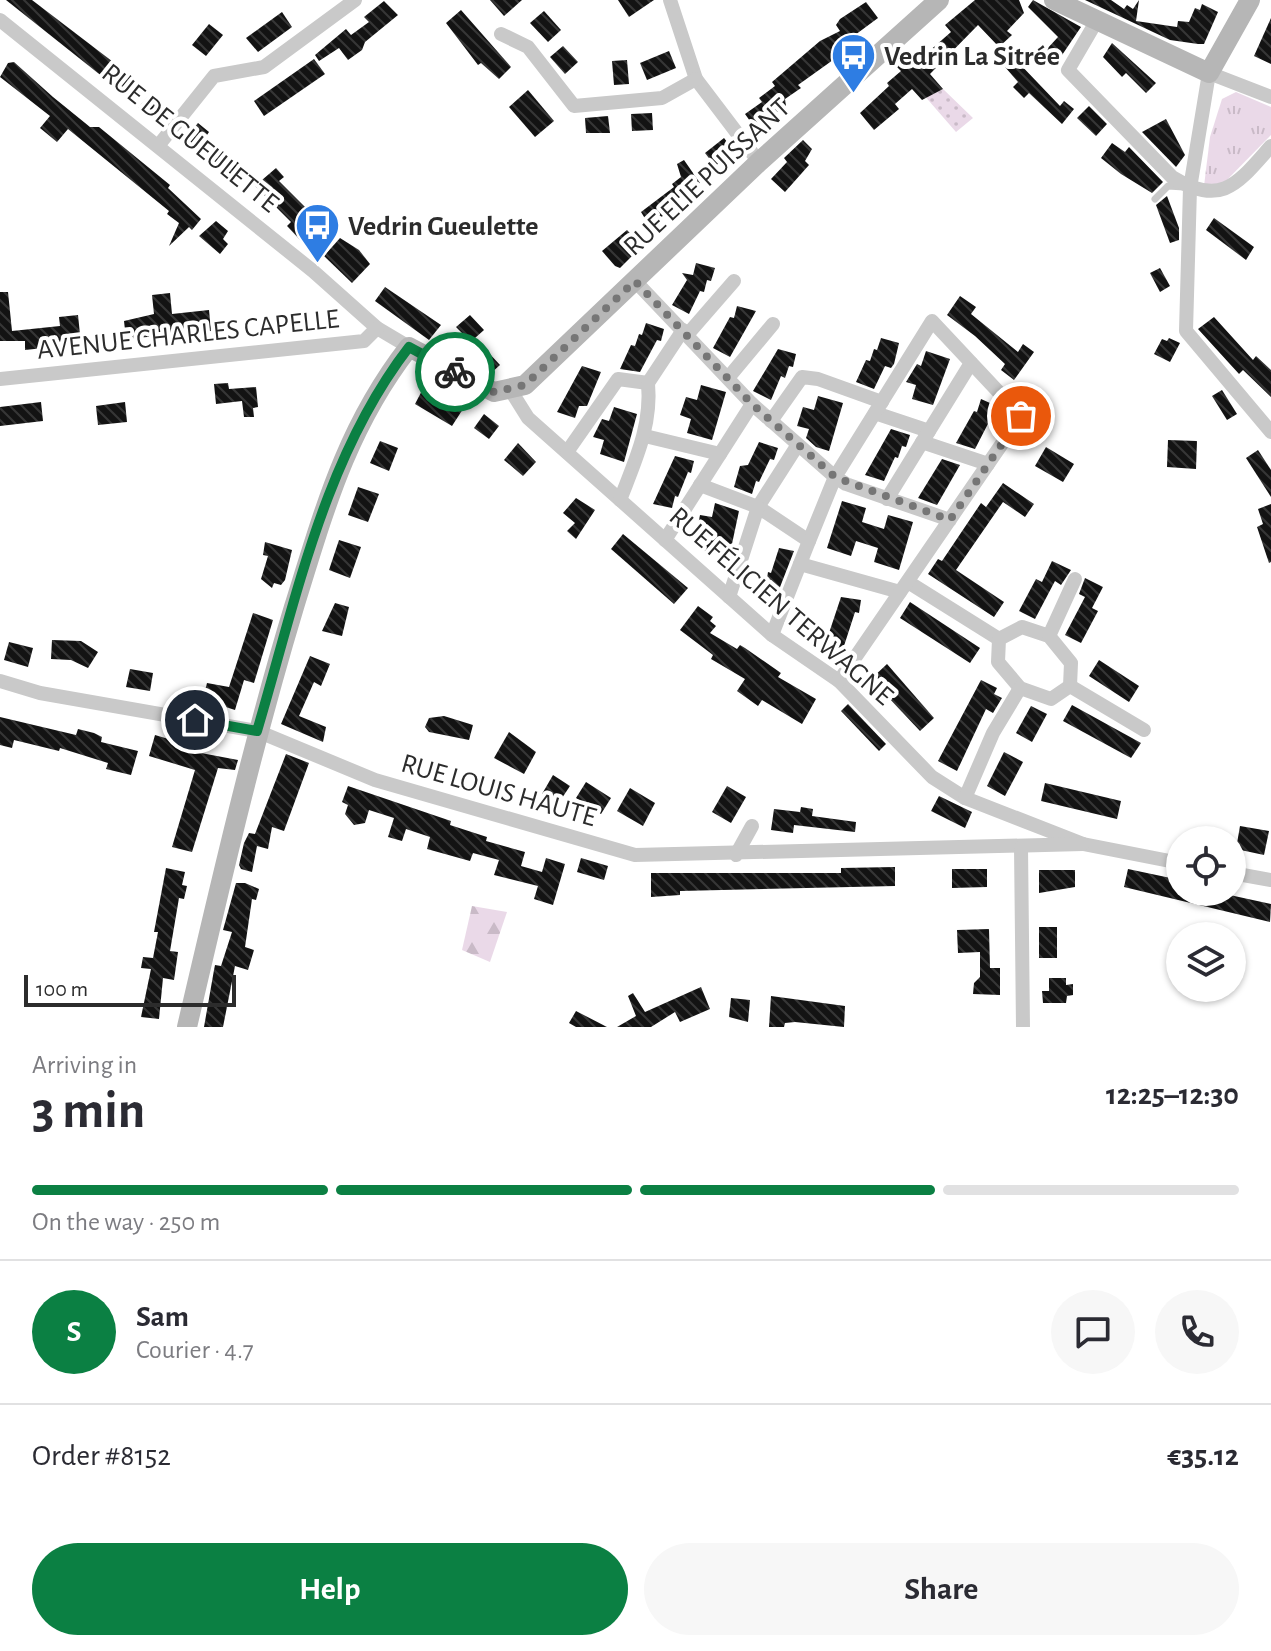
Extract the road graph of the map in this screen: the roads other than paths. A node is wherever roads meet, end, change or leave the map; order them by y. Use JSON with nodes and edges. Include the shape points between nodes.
{"nodes":[{"id":1,"x":355,"y":0,"type":"edge"},
{"id":2,"x":939,"y":0,"type":"edge"},
{"id":3,"x":1054,"y":0,"type":"edge"},
{"id":4,"x":1250,"y":0,"type":"edge"},
{"id":5,"x":672,"y":1,"type":"edge"},
{"id":6,"x":0,"y":20,"type":"edge"},
{"id":7,"x":1096,"y":22,"type":"junction"},
{"id":8,"x":501,"y":34,"type":"dead end"},
{"id":9,"x":1209,"y":73,"type":"junction"},
{"id":10,"x":696,"y":79,"type":"junction"},
{"id":11,"x":1271,"y":97,"type":"edge"},
{"id":12,"x":158,"y":146,"type":"junction"},
{"id":13,"x":1271,"y":146,"type":"edge"},
{"id":14,"x":759,"y":162,"type":"junction"},
{"id":15,"x":1190,"y":188,"type":"junction"},
{"id":16,"x":1155,"y":199,"type":"dead end"},
{"id":17,"x":635,"y":281,"type":"junction"},
{"id":18,"x":734,"y":281,"type":"dead end"},
{"id":19,"x":773,"y":324,"type":"dead end"},
{"id":20,"x":377,"y":328,"type":"junction"},
{"id":21,"x":685,"y":332,"type":"junction"},
{"id":22,"x":409,"y":347,"type":"junction"},
{"id":23,"x":971,"y":363,"type":"junction"},
{"id":24,"x":728,"y":378,"type":"junction"},
{"id":25,"x":0,"y":379,"type":"edge"},
{"id":26,"x":648,"y":383,"type":"junction"},
{"id":27,"x":511,"y":391,"type":"junction"},
{"id":28,"x":752,"y":404,"type":"junction"},
{"id":29,"x":878,"y":408,"type":"junction"},
{"id":30,"x":771,"y":421,"type":"junction"},
{"id":31,"x":1271,"y":432,"type":"edge"},
{"id":32,"x":645,"y":436,"type":"junction"},
{"id":33,"x":926,"y":436,"type":"junction"},
{"id":34,"x":797,"y":446,"type":"junction"},
{"id":35,"x":567,"y":452,"type":"junction"},
{"id":36,"x":720,"y":454,"type":"junction"},
{"id":37,"x":988,"y":464,"type":"junction"},
{"id":38,"x":835,"y":477,"type":"junction"},
{"id":39,"x":700,"y":485,"type":"junction"},
{"id":40,"x":887,"y":499,"type":"junction"},
{"id":41,"x":620,"y":500,"type":"junction"},
{"id":42,"x":758,"y":507,"type":"junction"},
{"id":43,"x":950,"y":520,"type":"junction"},
{"id":44,"x":665,"y":540,"type":"junction"},
{"id":45,"x":809,"y":541,"type":"junction"},
{"id":46,"x":800,"y":564,"type":"junction"},
{"id":47,"x":1075,"y":579,"type":"dead end"},
{"id":48,"x":904,"y":587,"type":"junction"},
{"id":49,"x":729,"y":597,"type":"junction"},
{"id":50,"x":772,"y":635,"type":"junction"},
{"id":51,"x":1049,"y":636,"type":"junction"},
{"id":52,"x":999,"y":639,"type":"junction"},
{"id":53,"x":0,"y":681,"type":"edge"},
{"id":54,"x":839,"y":681,"type":"junction"},
{"id":55,"x":1070,"y":686,"type":"junction"},
{"id":56,"x":1020,"y":688,"type":"junction"},
{"id":57,"x":1144,"y":730,"type":"dead end"},
{"id":58,"x":257,"y":731,"type":"junction"},
{"id":59,"x":965,"y":798,"type":"junction"},
{"id":60,"x":752,"y":826,"type":"dead end"},
{"id":61,"x":1083,"y":844,"type":"junction"},
{"id":62,"x":1021,"y":847,"type":"junction"},
{"id":63,"x":736,"y":855,"type":"junction"},
{"id":64,"x":1166,"y":860,"type":"edge"},
{"id":65,"x":1246,"y":876,"type":"edge"},
{"id":66,"x":1271,"y":880,"type":"edge"},
{"id":67,"x":187,"y":1027,"type":"edge"},
{"id":68,"x":1023,"y":1027,"type":"edge"}],
"edges":[{"from":1,"to":12,"type":"street","via":[[264,67],[214,76]]},
{"from":2,"to":14,"type":"street","name":"RUE ELIE PUISSANT"},
{"from":3,"to":7,"type":"street"},
{"from":4,"to":9,"type":"street"},
{"from":5,"to":10,"type":"street"},
{"from":6,"to":12,"type":"street","name":"RUE DE GUEULETTE"},
{"from":7,"to":9,"type":"street"},
{"from":7,"to":15,"type":"street","via":[[1068,70],[1172,177]]},
{"from":8,"to":10,"type":"street","via":[[528,47],[574,106],[662,98]]},
{"from":9,"to":11,"type":"street"},
{"from":9,"to":15,"type":"street"},
{"from":10,"to":14,"type":"street"},
{"from":12,"to":20,"type":"street","name":"RUE DE GUEULETTE"},
{"from":13,"to":15,"type":"street","via":[[1237,183],[1215,193]]},
{"from":14,"to":17,"type":"street","name":"RUE ELIE PUISSANT"},
{"from":15,"to":16,"type":"lane","via":[[1168,186]]},
{"from":15,"to":31,"type":"street","via":[[1186,331]]},
{"from":17,"to":21,"type":"street"},
{"from":17,"to":27,"type":"street","name":"RUE ELIE PUISSANT","via":[[525,385]]},
{"from":18,"to":21,"type":"street"},
{"from":19,"to":24,"type":"street"},
{"from":20,"to":22,"type":"street","name":"RUE DE GUEULETTE"},
{"from":20,"to":25,"type":"street","name":"AVENUE CHARLES CAPELLE","via":[[364,341]]},
{"from":21,"to":24,"type":"street"},
{"from":21,"to":26,"type":"street"},
{"from":22,"to":27,"type":"street","name":"RUE DE GUEULETTE","via":[[494,392]]},
{"from":22,"to":58,"type":"street","via":[[379,386],[333,480]]},
{"from":23,"to":29,"type":"street","via":[[932,321]]},
{"from":23,"to":33,"type":"street"},
{"from":23,"to":37,"type":"street","via":[[1021,416]]},
{"from":24,"to":28,"type":"street"},
{"from":26,"to":32,"type":"street"},
{"from":26,"to":35,"type":"street","via":[[618,379]]},
{"from":27,"to":35,"type":"street","name":"RUE FÉLICIEN TERWAGNE","via":[[528,418]]},
{"from":28,"to":30,"type":"street"},
{"from":28,"to":36,"type":"street"},
{"from":29,"to":30,"type":"street","via":[[818,379],[802,377]]},
{"from":29,"to":33,"type":"street"},
{"from":29,"to":38,"type":"street"},
{"from":30,"to":34,"type":"street"},
{"from":32,"to":36,"type":"street"},
{"from":32,"to":41,"type":"street"},
{"from":33,"to":37,"type":"street"},
{"from":33,"to":40,"type":"street"},
{"from":34,"to":38,"type":"street"},
{"from":34,"to":42,"type":"street"},
{"from":35,"to":41,"type":"street","name":"RUE FÉLICIEN TERWAGNE"},
{"from":36,"to":39,"type":"street"},
{"from":37,"to":43,"type":"street"},
{"from":38,"to":40,"type":"street"},
{"from":38,"to":45,"type":"street"},
{"from":39,"to":42,"type":"street"},
{"from":39,"to":44,"type":"street"},
{"from":40,"to":43,"type":"street"},
{"from":41,"to":44,"type":"street","name":"RUE FÉLICIEN TERWAGNE"},
{"from":42,"to":45,"type":"street"},
{"from":42,"to":49,"type":"street"},
{"from":43,"to":48,"type":"street"},
{"from":44,"to":49,"type":"street","name":"RUE FÉLICIEN TERWAGNE"},
{"from":45,"to":46,"type":"street"},
{"from":46,"to":48,"type":"street"},
{"from":46,"to":50,"type":"street"},
{"from":47,"to":51,"type":"street"},
{"from":48,"to":52,"type":"street"},
{"from":48,"to":54,"type":"street"},
{"from":49,"to":50,"type":"street","name":"RUE FÉLICIEN TERWAGNE"},
{"from":50,"to":54,"type":"street","name":"RUE FÉLICIEN TERWAGNE"},
{"from":51,"to":52,"type":"street","via":[[1022,627]]},
{"from":51,"to":55,"type":"street","via":[[1071,663]]},
{"from":52,"to":56,"type":"street","via":[[998,662]]},
{"from":53,"to":58,"type":"street","name":"RUE LOUIS HAUTE","via":[[40,693]]},
{"from":54,"to":59,"type":"street","name":"RUE FÉLICIEN TERWAGNE","via":[[932,777]]},
{"from":55,"to":56,"type":"street","via":[[1051,699]]},
{"from":55,"to":57,"type":"street"},
{"from":56,"to":59,"type":"street","via":[[993,733]]},
{"from":58,"to":63,"type":"street","name":"RUE LOUIS HAUTE","via":[[375,780],[635,855]]},
{"from":58,"to":67,"type":"street"},
{"from":59,"to":61,"type":"street","name":"RUE FÉLICIEN TERWAGNE"},
{"from":60,"to":63,"type":"street"},
{"from":61,"to":62,"type":"street","name":"RUE LOUIS HAUTE"},
{"from":61,"to":64,"type":"street","name":"RUE FÉLICIEN TERWAGNE"},
{"from":62,"to":63,"type":"street","name":"RUE LOUIS HAUTE"},
{"from":62,"to":68,"type":"street"},
{"from":65,"to":66,"type":"street"}]}
